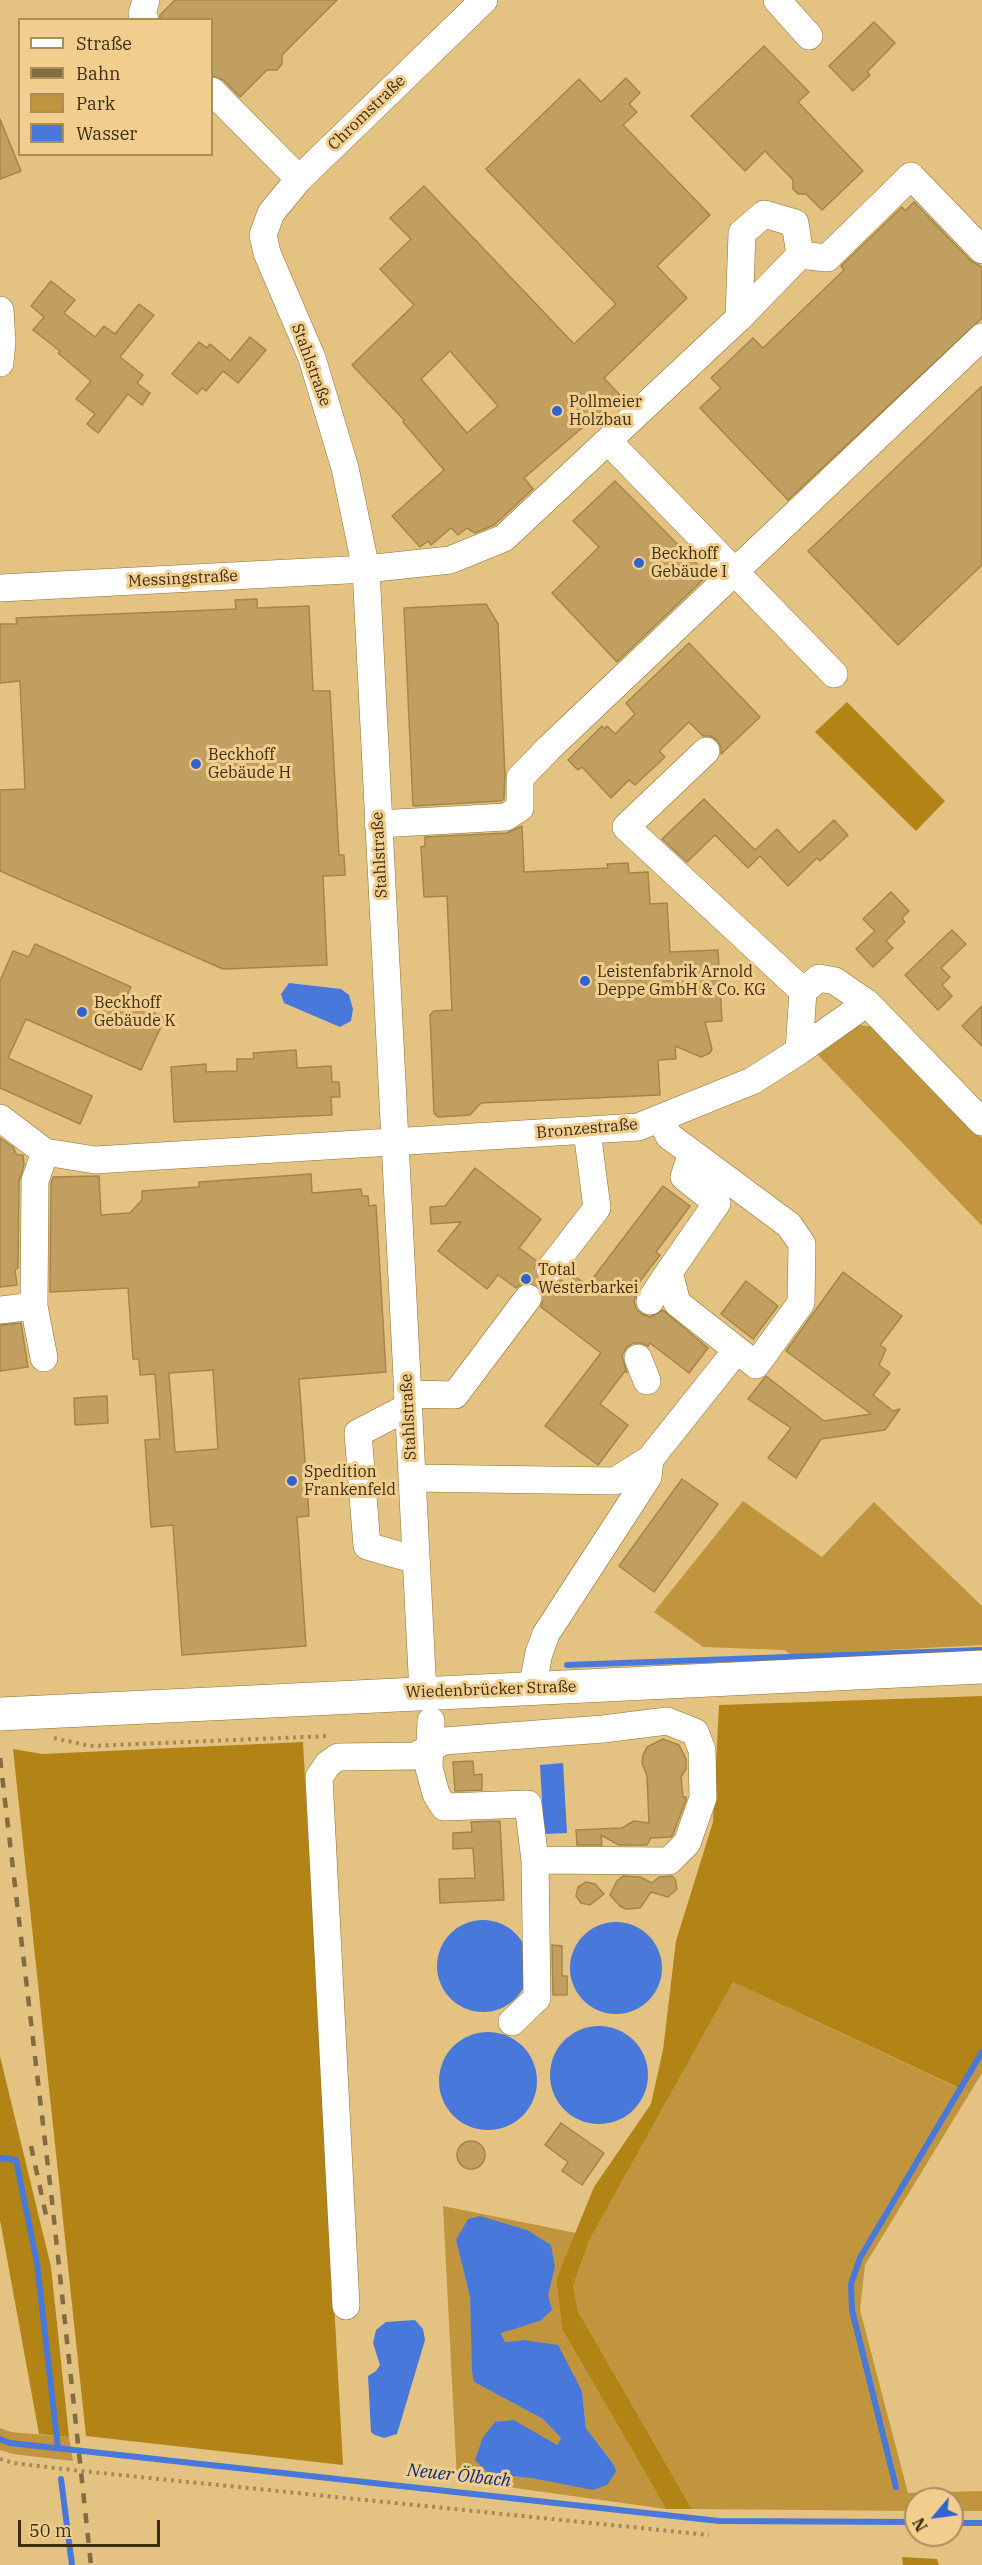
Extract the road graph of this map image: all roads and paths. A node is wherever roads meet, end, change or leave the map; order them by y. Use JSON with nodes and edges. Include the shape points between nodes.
{"nodes":[{"id":1,"x":147,"y":0,"type":"edge"},
{"id":2,"x":484,"y":0,"type":"edge"},
{"id":3,"x":777,"y":0,"type":"edge"},
{"id":4,"x":145,"y":18,"type":"edge"},
{"id":5,"x":809,"y":36,"type":"dead end"},
{"id":6,"x":213,"y":92,"type":"edge"},
{"id":7,"x":299,"y":179,"type":"junction"},
{"id":8,"x":263,"y":235,"type":"joint"},
{"id":9,"x":982,"y":250,"type":"edge"},
{"id":10,"x":800,"y":255,"type":"junction"},
{"id":11,"x":0,"y":310,"type":"edge"},
{"id":12,"x":739,"y":318,"type":"junction"},
{"id":13,"x":982,"y":337,"type":"edge"},
{"id":14,"x":0,"y":363,"type":"edge"},
{"id":15,"x":608,"y":441,"type":"junction"},
{"id":16,"x":366,"y":569,"type":"junction"},
{"id":17,"x":735,"y":572,"type":"junction"},
{"id":18,"x":0,"y":588,"type":"edge"},
{"id":19,"x":834,"y":674,"type":"dead end"},
{"id":20,"x":706,"y":751,"type":"dead end"},
{"id":21,"x":378,"y":824,"type":"junction"},
{"id":22,"x":803,"y":992,"type":"junction"},
{"id":23,"x":867,"y":1003,"type":"junction"},
{"id":24,"x":799,"y":1052,"type":"junction"},
{"id":25,"x":0,"y":1118,"type":"edge"},
{"id":26,"x":660,"y":1118,"type":"junction"},
{"id":27,"x":982,"y":1122,"type":"edge"},
{"id":28,"x":587,"y":1131,"type":"junction"},
{"id":29,"x":394,"y":1142,"type":"junction"},
{"id":30,"x":45,"y":1152,"type":"junction"},
{"id":31,"x":692,"y":1153,"type":"junction"},
{"id":32,"x":550,"y":1269,"type":"tunnel mouth"},
{"id":33,"x":669,"y":1272,"type":"junction"},
{"id":34,"x":528,"y":1298,"type":"tunnel mouth"},
{"id":35,"x":650,"y":1301,"type":"dead end"},
{"id":36,"x":34,"y":1306,"type":"junction"},
{"id":37,"x":0,"y":1310,"type":"edge"},
{"id":38,"x":736,"y":1351,"type":"junction"},
{"id":39,"x":44,"y":1359,"type":"dead end"},
{"id":40,"x":408,"y":1401,"type":"junction"},
{"id":41,"x":650,"y":1459,"type":"junction"},
{"id":42,"x":412,"y":1478,"type":"junction"},
{"id":43,"x":416,"y":1560,"type":"junction"},
{"id":44,"x":982,"y":1667,"type":"edge"},
{"id":45,"x":532,"y":1689,"type":"junction"},
{"id":46,"x":0,"y":1714,"type":"edge"},
{"id":47,"x":428,"y":1720,"type":"junction"},
{"id":48,"x":339,"y":1736,"type":"dead end"},
{"id":49,"x":46,"y":1737,"type":"dead end"},
{"id":50,"x":535,"y":1860,"type":"junction"},
{"id":51,"x":512,"y":2022,"type":"dead end"},
{"id":52,"x":346,"y":2306,"type":"dead end"},
{"id":53,"x":0,"y":2459,"type":"edge"},
{"id":54,"x":709,"y":2535,"type":"dead end"}],
"edges":[{"from":1,"to":4,"type":"street","via":[[142,14]]},
{"from":2,"to":7,"type":"street","name":"Chromstraße"},
{"from":3,"to":5,"type":"street"},
{"from":6,"to":7,"type":"street"},
{"from":7,"to":8,"type":"street","name":"Chromstraße","via":[[271,213]]},
{"from":8,"to":16,"type":"street","name":"Stahlstraße","via":[[312,358],[345,468]]},
{"from":9,"to":10,"type":"street","via":[[911,176],[827,258]]},
{"from":10,"to":12,"type":"street"},
{"from":10,"to":12,"type":"street","via":[[795,223],[764,214],[742,233]]},
{"from":11,"to":14,"type":"street"},
{"from":12,"to":15,"type":"street"},
{"from":13,"to":17,"type":"street"},
{"from":15,"to":16,"type":"street","via":[[504,538],[450,560]]},
{"from":15,"to":17,"type":"street"},
{"from":16,"to":18,"type":"street","name":"Messingstraße"},
{"from":16,"to":21,"type":"street","name":"Stahlstraße"},
{"from":17,"to":19,"type":"street"},
{"from":17,"to":21,"type":"street","via":[[520,778],[520,808],[506,817]]},
{"from":20,"to":22,"type":"street","via":[[626,827]]},
{"from":21,"to":29,"type":"street","name":"Stahlstraße"},
{"from":22,"to":23,"type":"street","via":[[819,978],[835,981]]},
{"from":22,"to":24,"type":"street"},
{"from":23,"to":24,"type":"street","name":"Bronzestraße"},
{"from":23,"to":27,"type":"street"},
{"from":24,"to":26,"type":"street","name":"Bronzestraße","via":[[752,1081]]},
{"from":25,"to":30,"type":"street"},
{"from":26,"to":28,"type":"street","name":"Bronzestraße","via":[[638,1127]]},
{"from":26,"to":31,"type":"street","via":[[669,1136]]},
{"from":28,"to":29,"type":"street","name":"Bronzestraße"},
{"from":28,"to":32,"type":"street","via":[[597,1208]]},
{"from":29,"to":30,"type":"street","via":[[95,1160]]},
{"from":29,"to":40,"type":"street","name":"Stahlstraße"},
{"from":30,"to":36,"type":"street","via":[[35,1180]]},
{"from":31,"to":33,"type":"street","via":[[684,1177],[717,1203]]},
{"from":31,"to":38,"type":"street","via":[[789,1225],[802,1244],[801,1304],[756,1365]]},
{"from":33,"to":35,"type":"street"},
{"from":33,"to":38,"type":"street","via":[[677,1303]]},
{"from":34,"to":40,"type":"street","via":[[455,1395]]},
{"from":36,"to":37,"type":"street"},
{"from":36,"to":39,"type":"street"},
{"from":38,"to":41,"type":"street"},
{"from":40,"to":42,"type":"street","name":"Stahlstraße"},
{"from":40,"to":43,"type":"street","via":[[358,1433],[367,1546]]},
{"from":41,"to":42,"type":"street","via":[[615,1481]]},
{"from":41,"to":45,"type":"street","via":[[648,1477],[546,1634]]},
{"from":42,"to":43,"type":"street","name":"Stahlstraße"},
{"from":43,"to":47,"type":"street","name":"Stahlstraße"},
{"from":44,"to":45,"type":"main road","name":"Wiedenbrücker Straße"},
{"from":45,"to":47,"type":"main road","name":"Wiedenbrücker Straße"},
{"from":46,"to":47,"type":"main road","name":"Wiedenbrücker Straße"},
{"from":47,"to":50,"type":"street","name":"Stahlstraße","via":[[429,1768],[444,1807],[528,1804]]},
{"from":47,"to":50,"type":"street","via":[[444,1741],[667,1721],[695,1732],[702,1750],[703,1798],[687,1843],[669,1861]]},
{"from":47,"to":52,"type":"street","via":[[416,1756],[338,1757],[319,1777]]},
{"from":48,"to":49,"type":"path","via":[[90,1746]]},
{"from":50,"to":51,"type":"street","via":[[537,1998]]},
{"from":53,"to":54,"type":"path","via":[[70,2470]]}]}
